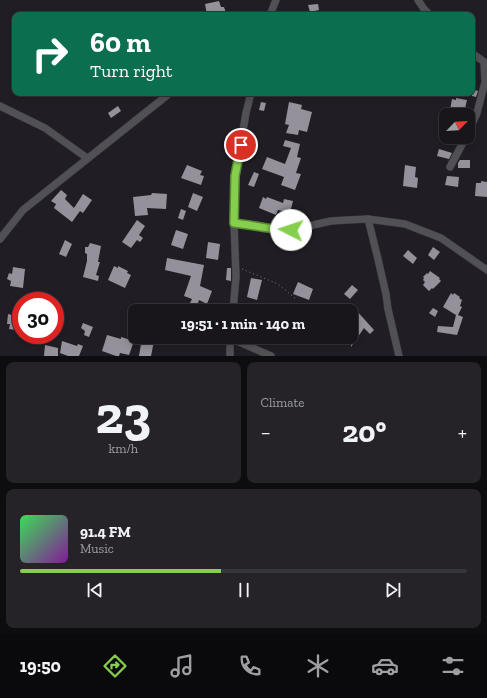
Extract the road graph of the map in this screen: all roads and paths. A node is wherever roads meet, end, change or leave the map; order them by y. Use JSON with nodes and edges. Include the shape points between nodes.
{"nodes":[{"id":1,"x":276,"y":0,"type":"edge"},
{"id":2,"x":418,"y":0,"type":"edge"},
{"id":3,"x":271,"y":12,"type":"edge"},
{"id":4,"x":427,"y":12,"type":"edge"},
{"id":5,"x":475,"y":55,"type":"edge"},
{"id":6,"x":486,"y":63,"type":"edge"},
{"id":7,"x":166,"y":96,"type":"edge"},
{"id":8,"x":249,"y":96,"type":"edge"},
{"id":9,"x":0,"y":106,"type":"edge"},
{"id":10,"x":475,"y":117,"type":"edge"},
{"id":11,"x":462,"y":144,"type":"edge"},
{"id":12,"x":87,"y":158,"type":"junction"},
{"id":13,"x":450,"y":167,"type":"dead end"},
{"id":14,"x":368,"y":219,"type":"junction"},
{"id":15,"x":234,"y":223,"type":"junction"},
{"id":16,"x":0,"y":238,"type":"edge"},
{"id":17,"x":236,"y":267,"type":"junction"},
{"id":18,"x":487,"y":270,"type":"edge"},
{"id":19,"x":296,"y":299,"type":"dead end"},
{"id":20,"x":233,"y":304,"type":"edge"},
{"id":21,"x":230,"y":344,"type":"edge"},
{"id":22,"x":245,"y":344,"type":"edge"},
{"id":23,"x":230,"y":356,"type":"edge"},
{"id":24,"x":271,"y":356,"type":"edge"},
{"id":25,"x":399,"y":356,"type":"edge"}],
"edges":[{"from":1,"to":3,"type":"street"},
{"from":2,"to":4,"type":"street"},
{"from":5,"to":6,"type":"street"},
{"from":6,"to":10,"type":"street","via":[[485,82]]},
{"from":7,"to":12,"type":"street"},
{"from":8,"to":15,"type":"street","via":[[235,176]]},
{"from":9,"to":12,"type":"street","via":[[45,128]]},
{"from":11,"to":13,"type":"street"},
{"from":12,"to":16,"type":"street","via":[[23,210]]},
{"from":14,"to":15,"type":"street","via":[[331,221],[291,230]]},
{"from":14,"to":18,"type":"street","via":[[404,224],[433,234]]},
{"from":14,"to":25,"type":"street"},
{"from":15,"to":17,"type":"street"},
{"from":17,"to":19,"type":"path","via":[[278,284]]},
{"from":17,"to":20,"type":"street"},
{"from":21,"to":23,"type":"street"},
{"from":22,"to":24,"type":"street"}]}
